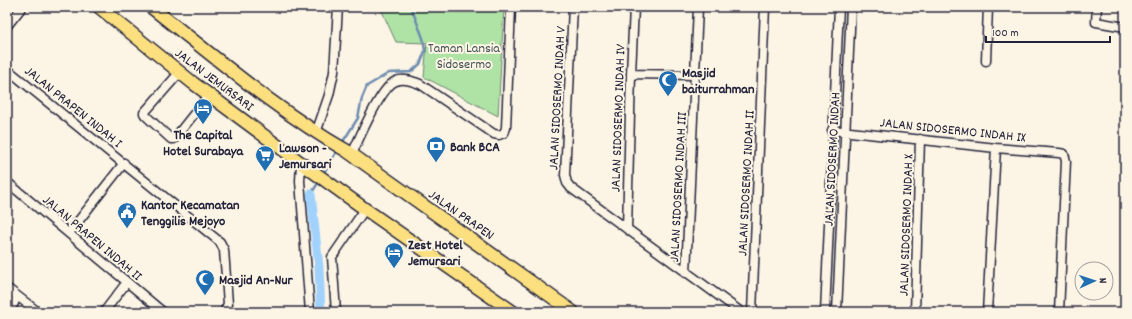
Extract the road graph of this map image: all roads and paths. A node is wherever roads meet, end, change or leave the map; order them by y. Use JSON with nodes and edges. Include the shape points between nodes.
{"nodes":[{"id":1,"x":22,"y":7,"type":"edge"},
{"id":2,"x":99,"y":7,"type":"edge"},
{"id":3,"x":152,"y":7,"type":"edge"},
{"id":4,"x":338,"y":7,"type":"edge"},
{"id":5,"x":511,"y":7,"type":"edge"},
{"id":6,"x":573,"y":7,"type":"edge"},
{"id":7,"x":634,"y":7,"type":"edge"},
{"id":8,"x":698,"y":7,"type":"edge"},
{"id":9,"x":765,"y":7,"type":"edge"},
{"id":10,"x":839,"y":7,"type":"edge"},
{"id":11,"x":851,"y":7,"type":"edge"},
{"id":12,"x":988,"y":7,"type":"edge"},
{"id":13,"x":1097,"y":7,"type":"edge"},
{"id":14,"x":7,"y":26,"type":"edge"},
{"id":15,"x":1125,"y":27,"type":"edge"},
{"id":16,"x":986,"y":61,"type":"dead end"},
{"id":17,"x":7,"y":69,"type":"edge"},
{"id":18,"x":180,"y":72,"type":"junction"},
{"id":19,"x":631,"y":74,"type":"junction"},
{"id":20,"x":695,"y":75,"type":"junction"},
{"id":21,"x":209,"y":95,"type":"junction"},
{"id":22,"x":832,"y":130,"type":"junction"},
{"id":23,"x":845,"y":132,"type":"junction"},
{"id":24,"x":316,"y":133,"type":"junction"},
{"id":25,"x":920,"y":139,"type":"junction"},
{"id":26,"x":331,"y":142,"type":"joint"},
{"id":27,"x":996,"y":148,"type":"junction"},
{"id":28,"x":350,"y":153,"type":"junction"},
{"id":29,"x":301,"y":163,"type":"junction"},
{"id":30,"x":124,"y":164,"type":"junction"},
{"id":31,"x":7,"y":182,"type":"edge"},
{"id":32,"x":364,"y":209,"type":"junction"},
{"id":33,"x":627,"y":229,"type":"junction"},
{"id":34,"x":69,"y":233,"type":"junction"},
{"id":35,"x":827,"y":262,"type":"junction"},
{"id":36,"x":839,"y":262,"type":"junction"},
{"id":37,"x":686,"y":273,"type":"junction"},
{"id":38,"x":127,"y":282,"type":"junction"},
{"id":39,"x":7,"y":288,"type":"edge"},
{"id":40,"x":17,"y":296,"type":"junction"},
{"id":41,"x":10,"y":312,"type":"edge"},
{"id":42,"x":38,"y":312,"type":"edge"},
{"id":43,"x":104,"y":312,"type":"edge"},
{"id":44,"x":163,"y":312,"type":"edge"},
{"id":45,"x":224,"y":312,"type":"edge"},
{"id":46,"x":310,"y":312,"type":"edge"},
{"id":47,"x":336,"y":312,"type":"edge"},
{"id":48,"x":513,"y":312,"type":"edge"},
{"id":49,"x":573,"y":312,"type":"edge"},
{"id":50,"x":741,"y":312,"type":"edge"},
{"id":51,"x":752,"y":312,"type":"edge"},
{"id":52,"x":825,"y":312,"type":"edge"},
{"id":53,"x":837,"y":312,"type":"edge"},
{"id":54,"x":915,"y":312,"type":"edge"},
{"id":55,"x":987,"y":312,"type":"edge"},
{"id":56,"x":1060,"y":312,"type":"edge"}],
"edges":[{"from":1,"to":14,"type":"street"},
{"from":2,"to":18,"type":"main road","name":"JALAN JEMURSARI"},
{"from":3,"to":24,"type":"main road","name":"JALAN JEMURSARI","via":[[251,86]]},
{"from":4,"to":24,"type":"street","via":[[334,72]]},
{"from":5,"to":28,"type":"street","via":[[506,128],[502,135],[494,134],[420,84],[401,80],[389,86]]},
{"from":6,"to":33,"type":"street","name":"JALAN SIDOSERMO INDAH V","via":[[565,175],[571,188]]},
{"from":7,"to":19,"type":"street","name":"JALAN SIDOSERMO INDAH IV"},
{"from":8,"to":20,"type":"street","name":"JALAN SIDOSERMO INDAH III"},
{"from":9,"to":51,"type":"street","name":"JALAN SIDOSERMO INDAH II"},
{"from":10,"to":22,"type":"street","name":"JALAN SIDOSERMO INDAH"},
{"from":11,"to":23,"type":"street","name":"JALAN SIDOSERMO INDAH"},
{"from":12,"to":16,"type":"street"},
{"from":13,"to":15,"type":"street","via":[[1096,22]]},
{"from":17,"to":30,"type":"street","name":"JALAN PRAPEN INDAH I"},
{"from":18,"to":21,"type":"main road","name":"JALAN JEMURSARI"},
{"from":18,"to":21,"type":"street","via":[[144,113],[171,139],[174,139]]},
{"from":19,"to":20,"type":"street"},
{"from":19,"to":33,"type":"street","name":"JALAN SIDOSERMO INDAH IV"},
{"from":20,"to":37,"type":"street","name":"JALAN SIDOSERMO INDAH III"},
{"from":21,"to":29,"type":"main road","name":"JALAN JEMURSARI"},
{"from":22,"to":23,"type":"street","name":"JALAN SIDOSERMO INDAH IX"},
{"from":22,"to":35,"type":"street","name":"JALAN SIDOSERMO INDAH"},
{"from":23,"to":25,"type":"street","name":"JALAN SIDOSERMO INDAH IX"},
{"from":23,"to":36,"type":"street","name":"JALAN SIDOSERMO INDAH"},
{"from":24,"to":26,"type":"main road","name":"JALAN JEMURSARI"},
{"from":25,"to":27,"type":"street","name":"JALAN SIDOSERMO INDAH IX"},
{"from":25,"to":54,"type":"street","name":"JALAN SIDOSERMO INDAH X"},
{"from":26,"to":28,"type":"main road","name":"JALAN PRAPEN"},
{"from":27,"to":55,"type":"street"},
{"from":27,"to":56,"type":"street","name":"JALAN SIDOSERMO INDAH IX","via":[[1059,152],[1065,156]]},
{"from":28,"to":49,"type":"main road","name":"JALAN PRAPEN"},
{"from":29,"to":32,"type":"main road","name":"JALAN JEMURSARI"},
{"from":29,"to":46,"type":"street","via":[[300,181]]},
{"from":30,"to":34,"type":"street","name":"JALAN PRAPEN INDAH I"},
{"from":30,"to":45,"type":"street","name":"JALAN PRAPEN INDAH I","via":[[222,244],[228,304]]},
{"from":31,"to":34,"type":"street","name":"JALAN PRAPEN INDAH II"},
{"from":32,"to":47,"type":"street","via":[[332,257]]},
{"from":32,"to":48,"type":"main road"},
{"from":33,"to":37,"type":"street"},
{"from":34,"to":38,"type":"street","name":"JALAN PRAPEN INDAH II"},
{"from":35,"to":36,"type":"street"},
{"from":35,"to":52,"type":"street","name":"JALAN SIDOSERMO INDAH"},
{"from":36,"to":53,"type":"street","name":"JALAN SIDOSERMO INDAH"},
{"from":37,"to":50,"type":"street"},
{"from":38,"to":43,"type":"street"},
{"from":38,"to":44,"type":"street","name":"JALAN PRAPEN INDAH II"},
{"from":39,"to":40,"type":"street"},
{"from":40,"to":41,"type":"street"},
{"from":40,"to":42,"type":"street"}]}
